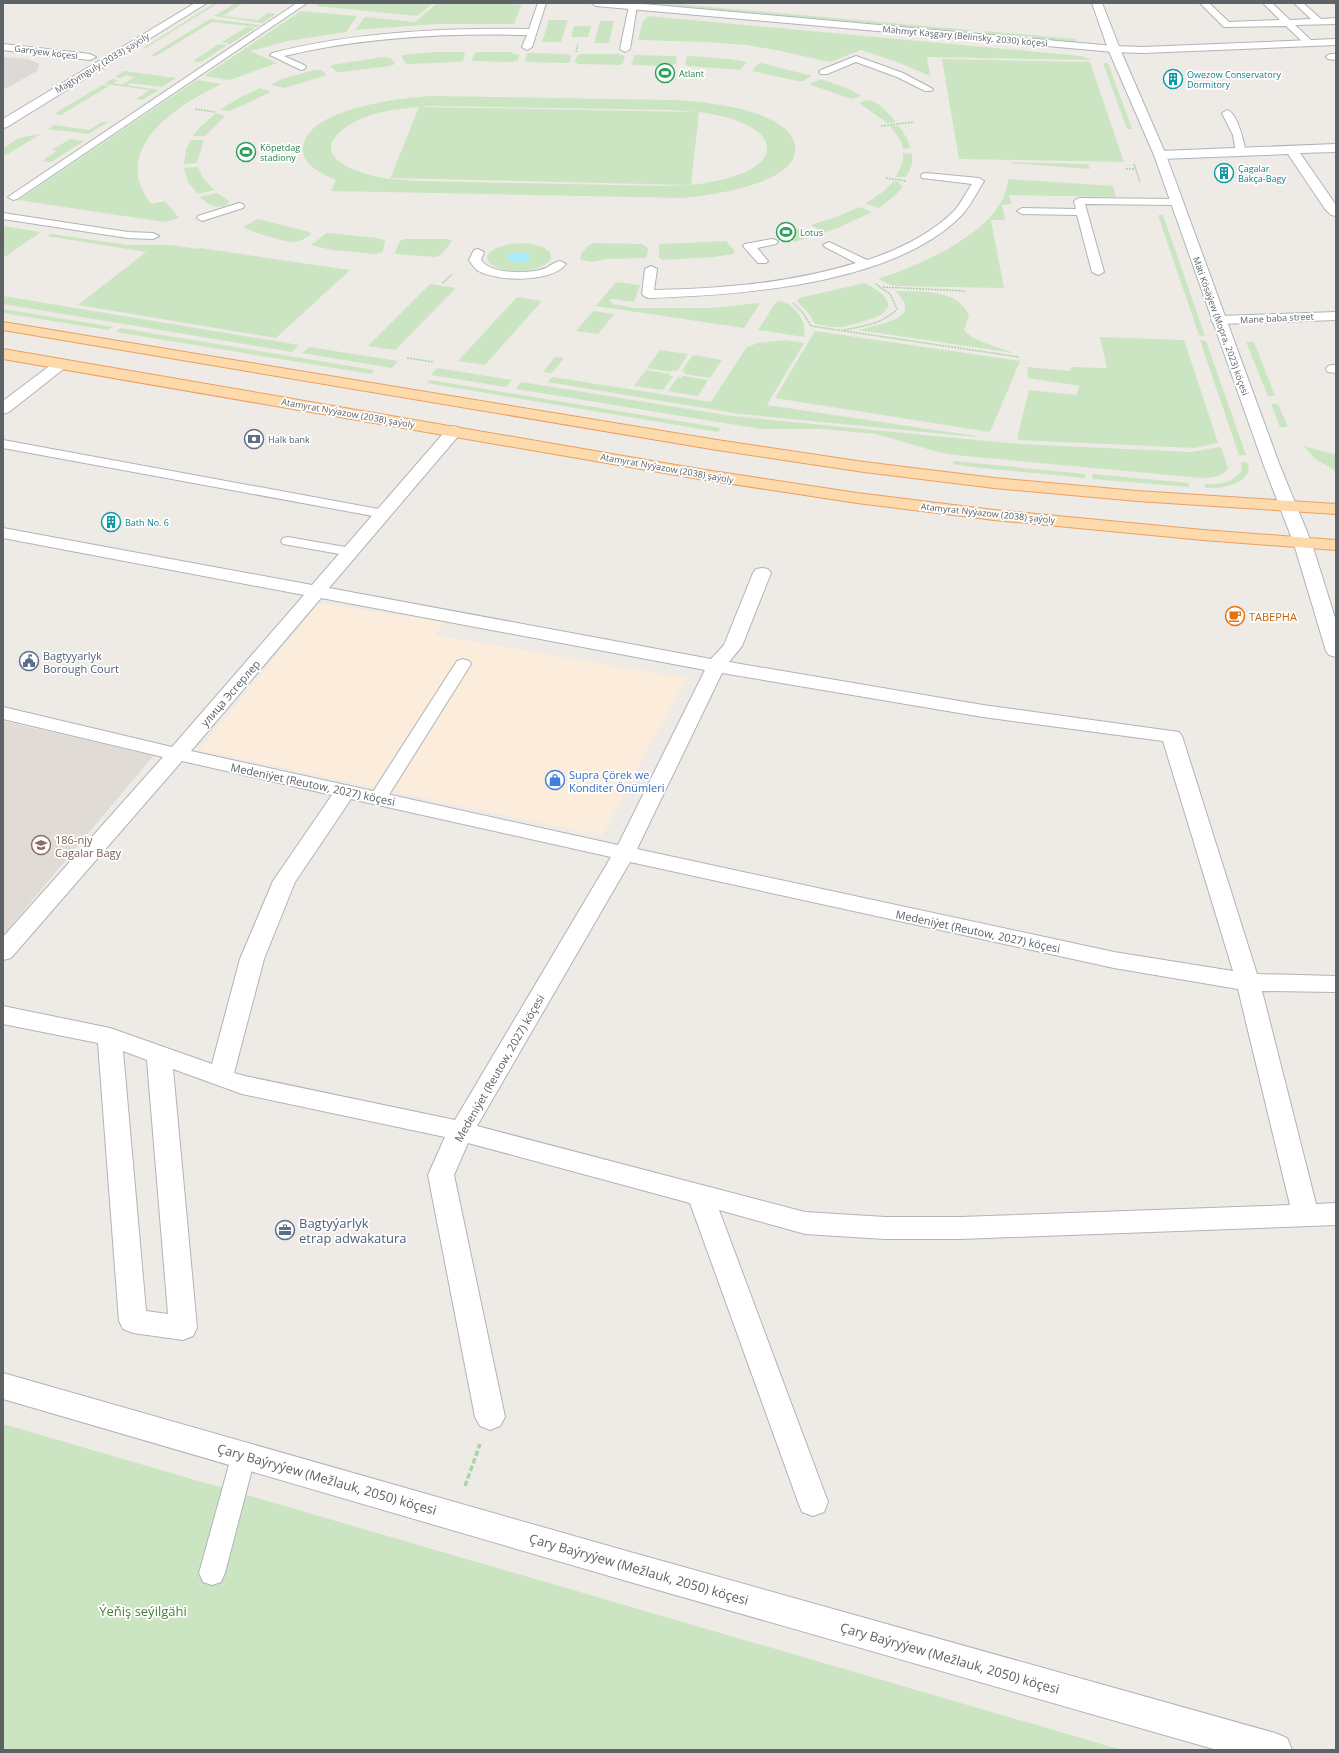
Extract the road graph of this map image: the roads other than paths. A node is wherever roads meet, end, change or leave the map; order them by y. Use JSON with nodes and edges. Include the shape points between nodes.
{"nodes":[{"id":1,"x":181,"y":3,"type":"edge"},
{"id":2,"x":202,"y":3,"type":"edge"},
{"id":3,"x":303,"y":3,"type":"edge"},
{"id":4,"x":542,"y":3,"type":"edge"},
{"id":5,"x":596,"y":3,"type":"edge"},
{"id":6,"x":1097,"y":3,"type":"edge"},
{"id":7,"x":1204,"y":3,"type":"edge"},
{"id":8,"x":1267,"y":3,"type":"edge"},
{"id":9,"x":1298,"y":3,"type":"edge"},
{"id":10,"x":633,"y":6,"type":"junction"},
{"id":11,"x":1336,"y":21,"type":"edge"},
{"id":12,"x":1319,"y":22,"type":"junction"},
{"id":13,"x":1287,"y":23,"type":"junction"},
{"id":14,"x":134,"y":31,"type":"dead end"},
{"id":15,"x":532,"y":32,"type":"junction"},
{"id":16,"x":381,"y":36,"type":"junction"},
{"id":17,"x":1336,"y":42,"type":"edge"},
{"id":18,"x":1309,"y":43,"type":"junction"},
{"id":19,"x":387,"y":46,"type":"dead end"},
{"id":20,"x":527,"y":47,"type":"dead end"},
{"id":21,"x":3,"y":48,"type":"edge"},
{"id":22,"x":625,"y":49,"type":"dead end"},
{"id":23,"x":1114,"y":49,"type":"junction"},
{"id":24,"x":101,"y":51,"type":"dead end"},
{"id":25,"x":90,"y":57,"type":"junction"},
{"id":26,"x":301,"y":67,"type":"dead end"},
{"id":27,"x":72,"y":68,"type":"dead end"},
{"id":28,"x":824,"y":72,"type":"dead end"},
{"id":29,"x":928,"y":89,"type":"dead end"},
{"id":30,"x":1227,"y":113,"type":"dead end"},
{"id":31,"x":3,"y":124,"type":"edge"},
{"id":32,"x":1336,"y":148,"type":"edge"},
{"id":33,"x":1292,"y":150,"type":"junction"},
{"id":34,"x":1241,"y":153,"type":"junction"},
{"id":35,"x":1160,"y":155,"type":"junction"},
{"id":36,"x":926,"y":176,"type":"dead end"},
{"id":37,"x":13,"y":196,"type":"dead end"},
{"id":38,"x":1176,"y":202,"type":"junction"},
{"id":39,"x":239,"y":206,"type":"dead end"},
{"id":40,"x":1022,"y":211,"type":"dead end"},
{"id":41,"x":1082,"y":212,"type":"junction"},
{"id":42,"x":1336,"y":212,"type":"edge"},
{"id":43,"x":3,"y":216,"type":"edge"},
{"id":44,"x":202,"y":218,"type":"dead end"},
{"id":45,"x":153,"y":236,"type":"dead end"},
{"id":46,"x":772,"y":242,"type":"dead end"},
{"id":47,"x":829,"y":245,"type":"dead end"},
{"id":48,"x":478,"y":252,"type":"dead end"},
{"id":49,"x":762,"y":261,"type":"dead end"},
{"id":50,"x":560,"y":264,"type":"dead end"},
{"id":51,"x":866,"y":264,"type":"junction"},
{"id":52,"x":651,"y":269,"type":"dead end"},
{"id":53,"x":1098,"y":272,"type":"dead end"},
{"id":54,"x":1336,"y":316,"type":"edge"},
{"id":55,"x":1218,"y":320,"type":"junction"},
{"id":56,"x":3,"y":326,"type":"edge"},
{"id":57,"x":3,"y":354,"type":"edge"},
{"id":58,"x":61,"y":364,"type":"junction"},
{"id":59,"x":3,"y":409,"type":"edge"},
{"id":60,"x":454,"y":431,"type":"junction"},
{"id":61,"x":3,"y":444,"type":"edge"},
{"id":62,"x":1289,"y":506,"type":"junction"},
{"id":63,"x":1336,"y":509,"type":"edge"},
{"id":64,"x":384,"y":514,"type":"junction"},
{"id":65,"x":3,"y":533,"type":"edge"},
{"id":66,"x":288,"y":541,"type":"dead end"},
{"id":67,"x":1303,"y":544,"type":"junction"},
{"id":68,"x":1336,"y":546,"type":"edge"},
{"id":69,"x":351,"y":552,"type":"junction"},
{"id":70,"x":762,"y":573,"type":"dead end"},
{"id":71,"x":318,"y":591,"type":"junction"},
{"id":72,"x":1336,"y":651,"type":"edge"},
{"id":73,"x":464,"y":664,"type":"dead end"},
{"id":74,"x":716,"y":666,"type":"junction"},
{"id":75,"x":3,"y":713,"type":"edge"},
{"id":76,"x":177,"y":754,"type":"junction"},
{"id":77,"x":346,"y":791,"type":"junction"},
{"id":78,"x":378,"y":798,"type":"junction"},
{"id":79,"x":624,"y":854,"type":"junction"},
{"id":80,"x":3,"y":952,"type":"edge"},
{"id":81,"x":1248,"y":982,"type":"junction"},
{"id":82,"x":1336,"y":984,"type":"edge"},
{"id":83,"x":3,"y":1015,"type":"edge"},
{"id":84,"x":110,"y":1037,"type":"junction"},
{"id":85,"x":159,"y":1055,"type":"junction"},
{"id":86,"x":221,"y":1077,"type":"junction"},
{"id":87,"x":461,"y":1131,"type":"junction"},
{"id":88,"x":700,"y":1195,"type":"junction"},
{"id":89,"x":1305,"y":1214,"type":"junction"},
{"id":90,"x":1336,"y":1214,"type":"edge"},
{"id":91,"x":3,"y":1386,"type":"edge"},
{"id":92,"x":490,"y":1417,"type":"road end"},
{"id":93,"x":244,"y":1454,"type":"junction"},
{"id":94,"x":812,"y":1502,"type":"dead end"},
{"id":95,"x":212,"y":1573,"type":"dead end"},
{"id":96,"x":1275,"y":1750,"type":"edge"}],
"edges":[{"from":1,"to":14,"type":"street","name":"Magtymguly (2033) şaýoly"},
{"from":2,"to":31,"type":"street","name":"Magtymguly (2033) şaýoly"},
{"from":3,"to":37,"type":"lane"},
{"from":4,"to":15,"type":"lane"},
{"from":5,"to":10,"type":"street","name":"Mahmyt Kaşgary (Belinsky, 2030) köçesi"},
{"from":6,"to":23,"type":"street","name":"Mäti Kösäýew (Mopra, 2023) köçesi"},
{"from":7,"to":13,"type":"lane","via":[[1228,25]]},
{"from":8,"to":13,"type":"lane"},
{"from":9,"to":12,"type":"lane"},
{"from":10,"to":22,"type":"lane"},
{"from":10,"to":23,"type":"street","name":"Mahmyt Kaşgary (Belinsky, 2030) köçesi"},
{"from":11,"to":12,"type":"lane"},
{"from":12,"to":13,"type":"lane"},
{"from":13,"to":18,"type":"lane"},
{"from":15,"to":16,"type":"lane","via":[[446,31]]},
{"from":15,"to":20,"type":"lane"},
{"from":16,"to":19,"type":"lane"},
{"from":16,"to":26,"type":"lane","via":[[324,44],[275,55]]},
{"from":17,"to":18,"type":"street","name":"Mahmyt Kaşgary (Belinsky, 2030) köçesi"},
{"from":18,"to":23,"type":"street","name":"Mahmyt Kaşgary (Belinsky, 2030) köçesi"},
{"from":21,"to":25,"type":"street","name":"Garrýew köçesi"},
{"from":23,"to":35,"type":"street","name":"Mäti Kösäýew (Mopra, 2023) köçesi"},
{"from":24,"to":25,"type":"street","name":"Magtymguly (2033) şaýoly"},
{"from":25,"to":27,"type":"street","name":"Magtymguly (2033) şaýoly"},
{"from":28,"to":29,"type":"lane","via":[[856,59],[900,75]]},
{"from":30,"to":34,"type":"lane","via":[[1238,135]]},
{"from":32,"to":33,"type":"street"},
{"from":33,"to":34,"type":"street"},
{"from":33,"to":42,"type":"street"},
{"from":34,"to":35,"type":"street"},
{"from":35,"to":38,"type":"street","name":"Mäti Kösäýew (Mopra, 2023) köçesi"},
{"from":36,"to":51,"type":"lane","via":[[979,181],[964,207],[942,227],[913,245]]},
{"from":38,"to":41,"type":"lane","via":[[1079,201]]},
{"from":38,"to":55,"type":"street","name":"Mäti Kösäýew (Mopra, 2023) köçesi"},
{"from":39,"to":44,"type":"lane"},
{"from":40,"to":41,"type":"lane"},
{"from":41,"to":53,"type":"lane"},
{"from":43,"to":45,"type":"lane","via":[[128,235]]},
{"from":46,"to":49,"type":"lane","via":[[749,246]]},
{"from":47,"to":51,"type":"lane"},
{"from":48,"to":50,"type":"lane","via":[[475,261],[480,267],[503,275],[533,275]]},
{"from":51,"to":52,"type":"lane","via":[[778,285],[679,294],[648,294]]},
{"from":54,"to":55,"type":"street","name":"Mane baba street"},
{"from":55,"to":62,"type":"street","name":"Mäti Kösäýew (Mopra, 2023) köçesi"},
{"from":56,"to":62,"type":"main road","via":[[717,445],[864,467],[994,483]]},
{"from":57,"to":58,"type":"main road","name":"Atamyrat Nyýazow (2038) şaýoly"},
{"from":58,"to":59,"type":"street"},
{"from":58,"to":60,"type":"main road","name":"Atamyrat Nyýazow (2038) şaýoly"},
{"from":60,"to":64,"type":"street","name":"улица Эсгерлер"},
{"from":60,"to":67,"type":"main road","name":"Atamyrat Nyýazow (2038) şaýoly","via":[[699,474],[857,498],[994,515]]},
{"from":61,"to":64,"type":"lane"},
{"from":62,"to":63,"type":"main road"},
{"from":62,"to":67,"type":"street","name":"Mäti Kösäýew (Mopra, 2023) köçesi"},
{"from":64,"to":69,"type":"street","name":"улица Эсгерлер"},
{"from":65,"to":71,"type":"street"},
{"from":66,"to":69,"type":"lane"},
{"from":67,"to":68,"type":"main road","name":"Atamyrat Nyýazow (2038) şaýoly"},
{"from":67,"to":72,"type":"street","name":"Mäti Kösäýew (Mopra, 2023) köçesi"},
{"from":69,"to":71,"type":"street","name":"улица Эсгерлер"},
{"from":70,"to":74,"type":"street","name":"Medeniýet (Reutow, 2027) köçesi","via":[[733,646]]},
{"from":71,"to":74,"type":"street"},
{"from":71,"to":76,"type":"street","name":"улица Эсгерлер"},
{"from":73,"to":78,"type":"lane"},
{"from":74,"to":79,"type":"street","name":"Medeniýet (Reutow, 2027) köçesi"},
{"from":74,"to":81,"type":"street","via":[[984,711],[1172,736]]},
{"from":75,"to":76,"type":"street","name":"Medeniýet (Reutow, 2027) köçesi"},
{"from":76,"to":77,"type":"street","name":"Medeniýet (Reutow, 2027) köçesi"},
{"from":76,"to":80,"type":"street","name":"улица Эсгерлер"},
{"from":77,"to":78,"type":"street","name":"Medeniýet (Reutow, 2027) köçesi"},
{"from":77,"to":86,"type":"street","via":[[284,881],[252,959]]},
{"from":78,"to":79,"type":"street","name":"Medeniýet (Reutow, 2027) köçesi"},
{"from":79,"to":81,"type":"street","name":"Medeniýet (Reutow, 2027) köçesi","via":[[1114,960]]},
{"from":79,"to":87,"type":"street","name":"Medeniýet (Reutow, 2027) köçesi"},
{"from":81,"to":82,"type":"street","name":"Medeniýet (Reutow, 2027) köçesi"},
{"from":81,"to":89,"type":"street"},
{"from":83,"to":84,"type":"street"},
{"from":84,"to":85,"type":"street"},
{"from":84,"to":85,"type":"street","via":[[133,1321],[184,1328]]},
{"from":85,"to":86,"type":"street"},
{"from":86,"to":87,"type":"street","via":[[242,1085]]},
{"from":87,"to":88,"type":"street"},
{"from":87,"to":92,"type":"street","name":"Medeniýet (Reutow, 2027) köçesi","via":[[441,1175]]},
{"from":88,"to":89,"type":"street","via":[[805,1223],[885,1228],[960,1228]]},
{"from":88,"to":94,"type":"street"},
{"from":89,"to":90,"type":"street"},
{"from":91,"to":93,"type":"street","name":"Çary Baýryýew (Mežlauk, 2050) köçesi"},
{"from":93,"to":95,"type":"lane"},
{"from":93,"to":96,"type":"street","name":"Çary Baýryýew (Mežlauk, 2050) köçesi"}]}
